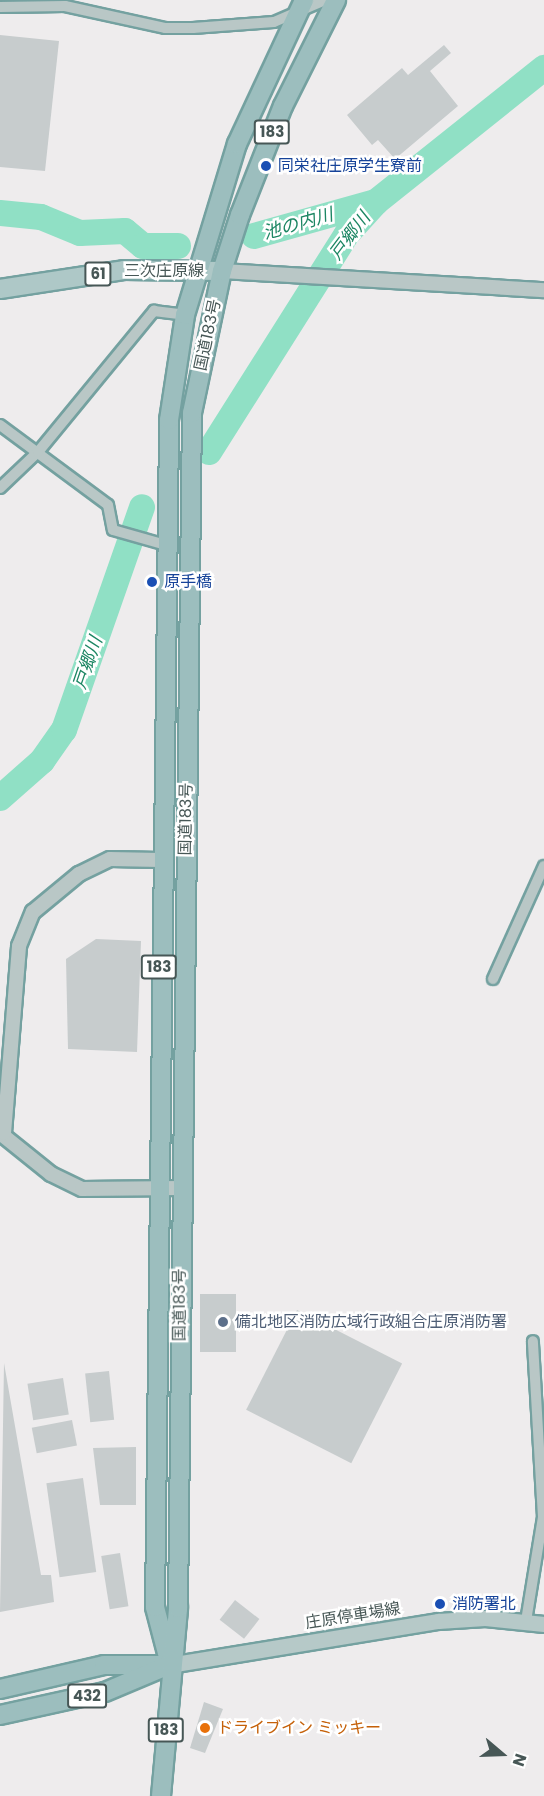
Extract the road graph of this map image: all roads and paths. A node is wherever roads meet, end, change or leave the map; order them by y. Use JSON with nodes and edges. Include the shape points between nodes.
{"nodes":[{"id":1,"x":326,"y":0,"type":"edge"},
{"id":2,"x":336,"y":0,"type":"edge"},
{"id":3,"x":0,"y":7,"type":"edge"},
{"id":4,"x":301,"y":7,"type":"edge"},
{"id":5,"x":197,"y":271,"type":"junction"},
{"id":6,"x":222,"y":271,"type":"junction"},
{"id":7,"x":0,"y":289,"type":"edge"},
{"id":8,"x":544,"y":290,"type":"edge"},
{"id":9,"x":185,"y":315,"type":"junction"},
{"id":10,"x":0,"y":425,"type":"edge"},
{"id":11,"x":38,"y":452,"type":"junction"},
{"id":12,"x":0,"y":488,"type":"edge"},
{"id":13,"x":166,"y":545,"type":"junction"},
{"id":14,"x":160,"y":860,"type":"junction"},
{"id":15,"x":544,"y":866,"type":"edge"},
{"id":16,"x":494,"y":979,"type":"dead end"},
{"id":17,"x":2,"y":1133,"type":"edge"},
{"id":18,"x":157,"y":1188,"type":"junction"},
{"id":19,"x":181,"y":1188,"type":"junction"},
{"id":20,"x":533,"y":1341,"type":"dead end"},
{"id":21,"x":526,"y":1621,"type":"junction"},
{"id":22,"x":544,"y":1624,"type":"edge"},
{"id":23,"x":169,"y":1665,"type":"junction"},
{"id":24,"x":0,"y":1689,"type":"edge"},
{"id":25,"x":0,"y":1714,"type":"edge"},
{"id":26,"x":161,"y":1796,"type":"edge"}],
"edges":[{"from":1,"to":4,"type":"street"},
{"from":2,"to":6,"type":"highway","name":"国道183号","number":"183","via":[[283,106]]},
{"from":3,"to":4,"type":"street","via":[[65,6],[121,14],[165,28],[274,22]]},
{"from":4,"to":5,"type":"highway","name":"国道183号","number":"183","via":[[237,144]]},
{"from":5,"to":6,"type":"main road","name":"三次庄原線","number":"61"},
{"from":5,"to":7,"type":"main road","name":"三次庄原線","number":"61","via":[[124,270]]},
{"from":5,"to":9,"type":"highway","name":"国道183号","number":"183"},
{"from":6,"to":8,"type":"street"},
{"from":6,"to":19,"type":"highway","name":"国道183号","number":"183","via":[[192,413]]},
{"from":9,"to":11,"type":"street","via":[[154,311]]},
{"from":9,"to":13,"type":"highway","name":"国道183号","number":"183","via":[[169,420]]},
{"from":10,"to":11,"type":"street"},
{"from":11,"to":12,"type":"street"},
{"from":11,"to":13,"type":"street","via":[[108,505],[112,530]]},
{"from":13,"to":14,"type":"highway","name":"国道183号","number":"183"},
{"from":14,"to":17,"type":"street","via":[[110,859],[79,874],[33,912],[19,946]]},
{"from":14,"to":18,"type":"highway","name":"国道183号","number":"183"},
{"from":15,"to":16,"type":"street"},
{"from":17,"to":18,"type":"street","via":[[51,1174],[82,1189]]},
{"from":18,"to":19,"type":"street"},
{"from":18,"to":23,"type":"highway","name":"国道183号","number":"183","via":[[155,1607]]},
{"from":19,"to":23,"type":"highway","name":"国道183号","number":"183","via":[[178,1608]]},
{"from":20,"to":21,"type":"street","via":[[536,1467],[543,1517]]},
{"from":21,"to":22,"type":"main road","name":"庄原停車場線"},
{"from":21,"to":23,"type":"main road","name":"庄原停車場線","via":[[438,1621]]},
{"from":23,"to":24,"type":"highway","number":"432","via":[[104,1665]]},
{"from":23,"to":25,"type":"highway","number":"432","via":[[105,1692]]},
{"from":23,"to":26,"type":"highway","name":"国道183号","number":"183"}]}
